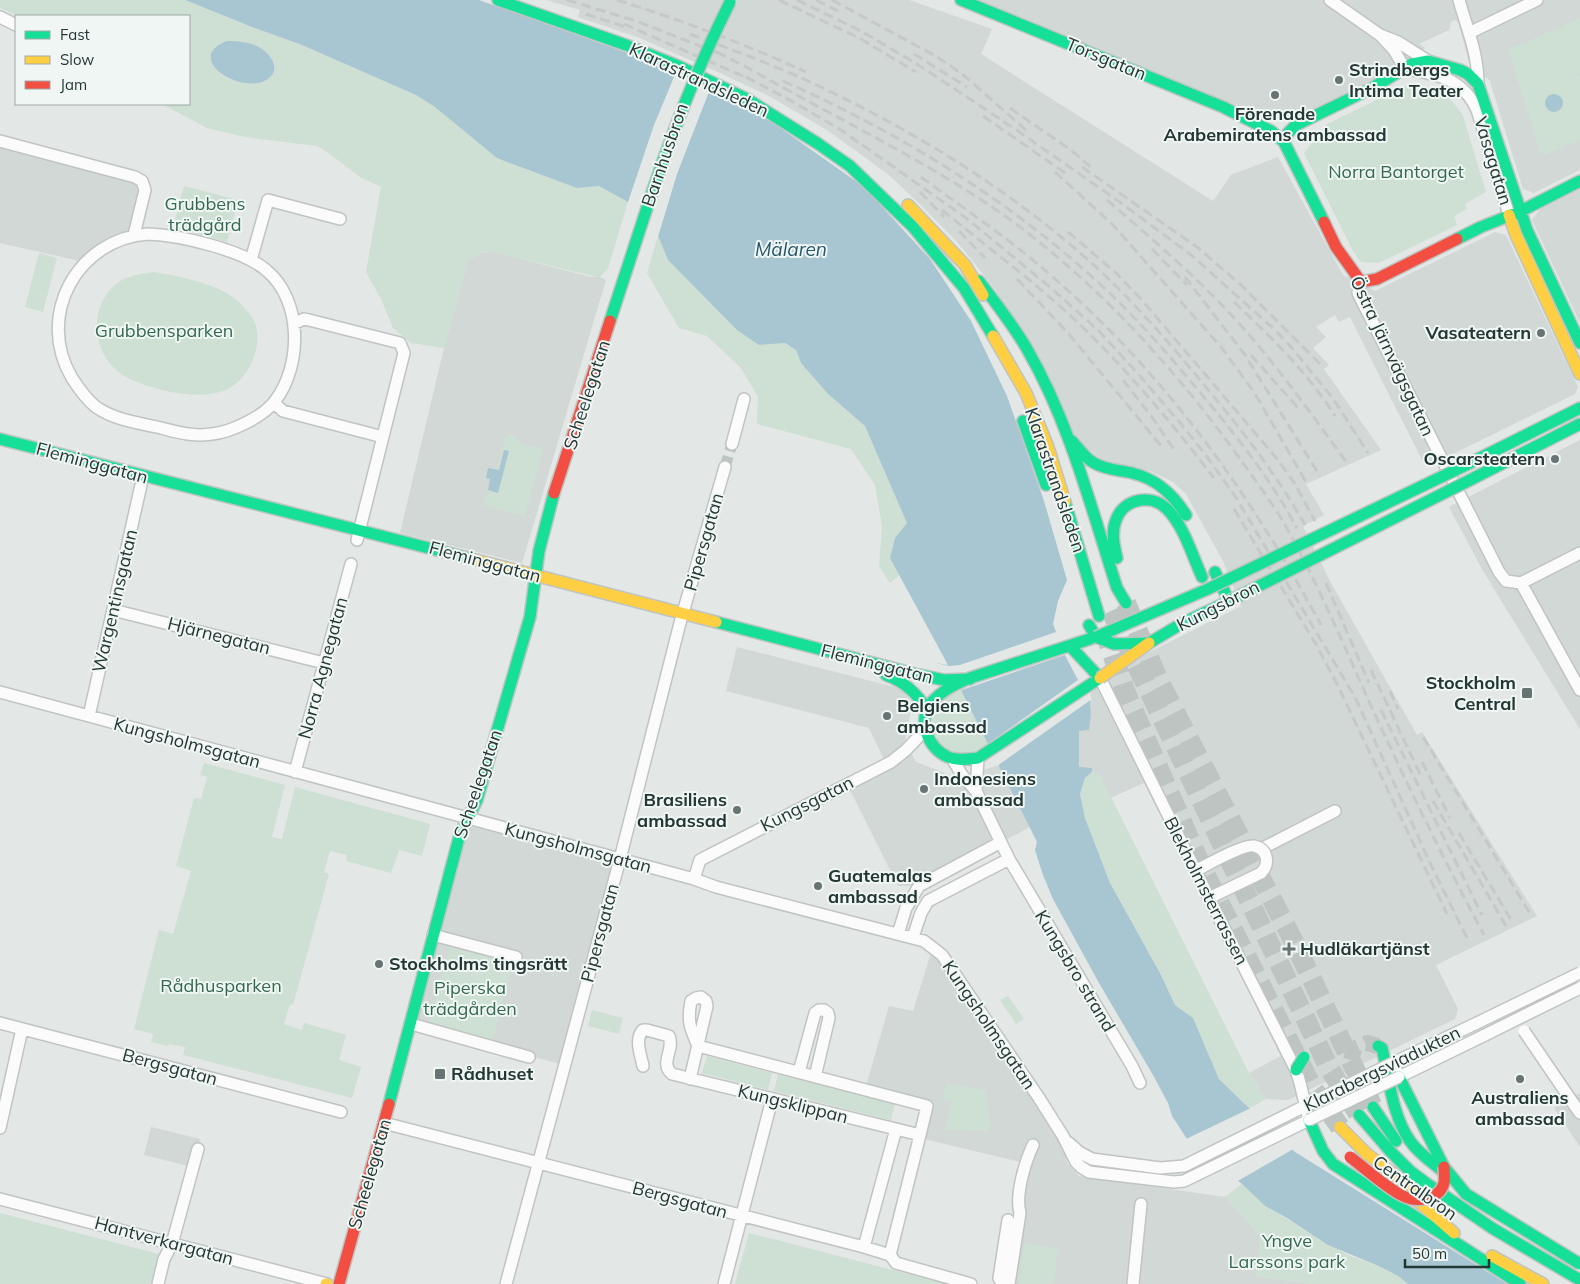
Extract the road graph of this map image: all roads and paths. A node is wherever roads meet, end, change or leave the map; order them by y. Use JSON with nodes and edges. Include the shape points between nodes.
{"nodes":[{"id":1,"x":498,"y":0,"type":"edge"},
{"id":2,"x":518,"y":0,"type":"edge"},
{"id":3,"x":731,"y":0,"type":"edge"},
{"id":4,"x":961,"y":0,"type":"edge"},
{"id":5,"x":1330,"y":0,"type":"edge"},
{"id":6,"x":1459,"y":0,"type":"edge"},
{"id":7,"x":1537,"y":0,"type":"edge"},
{"id":8,"x":986,"y":4,"type":"edge"},
{"id":9,"x":0,"y":17,"type":"edge"},
{"id":10,"x":15,"y":24,"type":"edge"},
{"id":11,"x":1469,"y":33,"type":"junction"},
{"id":12,"x":1380,"y":35,"type":"junction"},
{"id":13,"x":1428,"y":61,"type":"junction"},
{"id":14,"x":1405,"y":69,"type":"junction"},
{"id":15,"x":1478,"y":84,"type":"junction"},
{"id":16,"x":1251,"y":120,"type":"junction"},
{"id":17,"x":1296,"y":125,"type":"junction"},
{"id":18,"x":0,"y":141,"type":"edge"},
{"id":19,"x":1284,"y":142,"type":"junction"},
{"id":20,"x":880,"y":179,"type":"dead end"},
{"id":21,"x":1580,"y":181,"type":"edge"},
{"id":22,"x":901,"y":198,"type":"dead end"},
{"id":23,"x":1521,"y":211,"type":"junction"},
{"id":24,"x":1509,"y":215,"type":"junction"},
{"id":25,"x":340,"y":218,"type":"dead end"},
{"id":26,"x":134,"y":235,"type":"junction"},
{"id":27,"x":251,"y":260,"type":"junction"},
{"id":28,"x":964,"y":265,"type":"junction"},
{"id":29,"x":1361,"y":282,"type":"junction"},
{"id":30,"x":622,"y":286,"type":"joint"},
{"id":31,"x":295,"y":323,"type":"junction"},
{"id":32,"x":990,"y":330,"type":"junction"},
{"id":33,"x":1580,"y":343,"type":"edge"},
{"id":34,"x":1580,"y":374,"type":"edge"},
{"id":35,"x":1011,"y":388,"type":"dead end"},
{"id":36,"x":744,"y":399,"type":"dead end"},
{"id":37,"x":274,"y":403,"type":"junction"},
{"id":38,"x":1018,"y":406,"type":"dead end"},
{"id":39,"x":1580,"y":408,"type":"edge"},
{"id":40,"x":1580,"y":424,"type":"edge"},
{"id":41,"x":1065,"y":432,"type":"junction"},
{"id":42,"x":383,"y":437,"type":"junction"},
{"id":43,"x":0,"y":439,"type":"edge"},
{"id":44,"x":732,"y":444,"type":"tunnel mouth"},
{"id":45,"x":0,"y":449,"type":"edge"},
{"id":46,"x":725,"y":467,"type":"tunnel mouth"},
{"id":47,"x":141,"y":485,"type":"junction"},
{"id":48,"x":1050,"y":497,"type":"dead end"},
{"id":49,"x":1079,"y":506,"type":"dead end"},
{"id":50,"x":1328,"y":533,"type":"junction"},
{"id":51,"x":359,"y":535,"type":"junction"},
{"id":52,"x":1199,"y":541,"type":"dead end"},
{"id":53,"x":1065,"y":542,"type":"dead end"},
{"id":54,"x":1336,"y":548,"type":"junction"},
{"id":55,"x":1580,"y":553,"type":"edge"},
{"id":56,"x":351,"y":564,"type":"dead end"},
{"id":57,"x":1213,"y":568,"type":"dead end"},
{"id":58,"x":1076,"y":579,"type":"dead end"},
{"id":59,"x":535,"y":580,"type":"junction"},
{"id":60,"x":1220,"y":583,"type":"junction"},
{"id":61,"x":1521,"y":583,"type":"junction"},
{"id":62,"x":1208,"y":589,"type":"junction"},
{"id":63,"x":1229,"y":600,"type":"junction"},
{"id":64,"x":1216,"y":606,"type":"junction"},
{"id":65,"x":113,"y":610,"type":"junction"},
{"id":66,"x":1099,"y":616,"type":"tunnel mouth"},
{"id":67,"x":682,"y":619,"type":"junction"},
{"id":68,"x":1087,"y":620,"type":"dead end"},
{"id":69,"x":1096,"y":637,"type":"junction"},
{"id":70,"x":1149,"y":643,"type":"junction"},
{"id":71,"x":1070,"y":646,"type":"junction"},
{"id":72,"x":324,"y":663,"type":"junction"},
{"id":73,"x":1100,"y":678,"type":"junction"},
{"id":74,"x":946,"y":684,"type":"junction"},
{"id":75,"x":1580,"y":690,"type":"edge"},
{"id":76,"x":0,"y":692,"type":"edge"},
{"id":77,"x":927,"y":710,"type":"junction"},
{"id":78,"x":89,"y":716,"type":"junction"},
{"id":79,"x":926,"y":729,"type":"junction"},
{"id":80,"x":980,"y":757,"type":"junction"},
{"id":81,"x":953,"y":760,"type":"junction"},
{"id":82,"x":294,"y":772,"type":"junction"},
{"id":83,"x":976,"y":791,"type":"junction"},
{"id":84,"x":1335,"y":811,"type":"dead end"},
{"id":85,"x":468,"y":818,"type":"junction"},
{"id":86,"x":1001,"y":842,"type":"junction"},
{"id":87,"x":1261,"y":849,"type":"junction"},
{"id":88,"x":620,"y":859,"type":"junction"},
{"id":89,"x":1009,"y":859,"type":"junction"},
{"id":90,"x":1195,"y":870,"type":"junction"},
{"id":91,"x":694,"y":879,"type":"junction"},
{"id":92,"x":919,"y":886,"type":"junction"},
{"id":93,"x":1209,"y":898,"type":"junction"},
{"id":94,"x":928,"y":900,"type":"junction"},
{"id":95,"x":898,"y":934,"type":"junction"},
{"id":96,"x":433,"y":935,"type":"junction"},
{"id":97,"x":913,"y":937,"type":"junction"},
{"id":98,"x":516,"y":957,"type":"dead end"},
{"id":99,"x":1580,"y":973,"type":"edge"},
{"id":100,"x":1580,"y":988,"type":"edge"},
{"id":101,"x":1509,"y":1007,"type":"junction"},
{"id":102,"x":1516,"y":1020,"type":"junction"},
{"id":103,"x":0,"y":1023,"type":"edge"},
{"id":104,"x":410,"y":1024,"type":"junction"},
{"id":105,"x":22,"y":1029,"type":"junction"},
{"id":106,"x":1378,"y":1046,"type":"dead end"},
{"id":107,"x":529,"y":1057,"type":"dead end"},
{"id":108,"x":1304,"y":1057,"type":"dead end"},
{"id":109,"x":1393,"y":1064,"type":"junction"},
{"id":110,"x":644,"y":1066,"type":"dead end"},
{"id":111,"x":1296,"y":1070,"type":"junction"},
{"id":112,"x":799,"y":1072,"type":"junction"},
{"id":113,"x":814,"y":1077,"type":"junction"},
{"id":114,"x":1399,"y":1077,"type":"junction"},
{"id":115,"x":690,"y":1079,"type":"junction"},
{"id":116,"x":1140,"y":1083,"type":"dead end"},
{"id":117,"x":772,"y":1099,"type":"junction"},
{"id":118,"x":1576,"y":1103,"type":"edge"},
{"id":119,"x":1396,"y":1104,"type":"junction"},
{"id":120,"x":1305,"y":1106,"type":"junction"},
{"id":121,"x":341,"y":1112,"type":"dead end"},
{"id":122,"x":1580,"y":1113,"type":"edge"},
{"id":123,"x":1359,"y":1115,"type":"tunnel mouth"},
{"id":124,"x":1309,"y":1120,"type":"junction"},
{"id":125,"x":384,"y":1123,"type":"junction"},
{"id":126,"x":1340,"y":1127,"type":"tunnel mouth"},
{"id":127,"x":0,"y":1128,"type":"edge"},
{"id":128,"x":896,"y":1129,"type":"junction"},
{"id":129,"x":920,"y":1135,"type":"junction"},
{"id":130,"x":1063,"y":1136,"type":"junction"},
{"id":131,"x":1033,"y":1145,"type":"dead end"},
{"id":132,"x":198,"y":1149,"type":"dead end"},
{"id":133,"x":1343,"y":1151,"type":"dead end"},
{"id":134,"x":1367,"y":1154,"type":"junction"},
{"id":135,"x":1092,"y":1159,"type":"joint"},
{"id":136,"x":539,"y":1163,"type":"junction"},
{"id":137,"x":1444,"y":1167,"type":"junction"},
{"id":138,"x":1089,"y":1172,"type":"joint"},
{"id":139,"x":0,"y":1198,"type":"edge"},
{"id":140,"x":1141,"y":1204,"type":"dead end"},
{"id":141,"x":743,"y":1216,"type":"junction"},
{"id":142,"x":1008,"y":1220,"type":"dead end"},
{"id":143,"x":1487,"y":1231,"type":"junction"},
{"id":144,"x":172,"y":1244,"type":"junction"},
{"id":145,"x":864,"y":1247,"type":"junction"},
{"id":146,"x":890,"y":1254,"type":"junction"},
{"id":147,"x":1580,"y":1257,"type":"edge"},
{"id":148,"x":1580,"y":1264,"type":"edge"},
{"id":149,"x":1580,"y":1280,"type":"edge"},
{"id":150,"x":158,"y":1284,"type":"edge"},
{"id":151,"x":327,"y":1284,"type":"edge"},
{"id":152,"x":339,"y":1284,"type":"edge"},
{"id":153,"x":506,"y":1284,"type":"edge"},
{"id":154,"x":724,"y":1284,"type":"edge"},
{"id":155,"x":971,"y":1284,"type":"edge"},
{"id":156,"x":1002,"y":1284,"type":"edge"},
{"id":157,"x":1009,"y":1284,"type":"edge"},
{"id":158,"x":1133,"y":1284,"type":"edge"},
{"id":159,"x":1520,"y":1284,"type":"edge"},
{"id":160,"x":1542,"y":1284,"type":"edge"},
{"id":161,"x":1566,"y":1284,"type":"edge"}],
"edges":[{"from":1,"to":32,"type":"main road","name":"Klarastrandsleden","via":[[676,65],[747,99],[818,143],[850,166],[913,228],[964,288]]},
{"from":2,"to":20,"type":"main road","name":"Klarastrandsleden","via":[[680,59],[754,94],[823,136]]},
{"from":3,"to":30,"type":"main road","name":"Barnhusbron","bridge":true,"via":[[671,134]]},
{"from":4,"to":8,"type":"main road","name":"Torsgatan"},
{"from":5,"to":12,"type":"street"},
{"from":6,"to":11,"type":"street"},
{"from":7,"to":11,"type":"street"},
{"from":8,"to":16,"type":"main road","name":"Torsgatan"},
{"from":9,"to":10,"type":"street"},
{"from":11,"to":15,"type":"street"},
{"from":12,"to":13,"type":"street"},
{"from":12,"to":14,"type":"street"},
{"from":13,"to":14,"type":"main road"},
{"from":13,"to":15,"type":"main road","via":[[1460,70]]},
{"from":14,"to":17,"type":"main road"},
{"from":14,"to":24,"type":"street","name":"Vasagatan","via":[[1456,83],[1472,98]]},
{"from":15,"to":23,"type":"main road","name":"Vasagatan"},
{"from":16,"to":17,"type":"main road","name":"Torsgatan"},
{"from":16,"to":19,"type":"main road","name":"Torsgatan"},
{"from":17,"to":19,"type":"main road"},
{"from":18,"to":26,"type":"street","via":[[142,181],[145,190]]},
{"from":19,"to":29,"type":"main road","name":"Östra Järnvägsgatan","via":[[1336,248]]},
{"from":21,"to":23,"type":"main road"},
{"from":22,"to":28,"type":"main road","name":"Klarastrandsleden"},
{"from":23,"to":24,"type":"main road"},
{"from":23,"to":33,"type":"main road","name":"Vasagatan"},
{"from":24,"to":29,"type":"main road","via":[[1377,279]]},
{"from":24,"to":34,"type":"main road","name":"Vasagatan"},
{"from":25,"to":27,"type":"street","via":[[268,200]]},
{"from":26,"to":27,"type":"street","via":[[162,234],[238,253]]},
{"from":26,"to":37,"type":"street","via":[[108,245],[88,259],[64,294],[58,338],[65,366],[80,390],[97,407],[122,419],[197,436],[222,433],[244,425]]},
{"from":27,"to":31,"type":"street","via":[[281,286]]},
{"from":28,"to":41,"type":"main road","via":[[993,297],[1021,336]]},
{"from":28,"to":49,"type":"main road","name":"Klarastrandsleden","via":[[1021,359],[1059,442]]},
{"from":29,"to":61,"type":"street","name":"Östra Järnvägsgatan","via":[[1358,293],[1364,306],[1499,572],[1506,581]]},
{"from":30,"to":59,"type":"main road","name":"Scheelegatan","via":[[541,543]]},
{"from":31,"to":37,"type":"street","via":[[291,364]]},
{"from":31,"to":42,"type":"street","via":[[304,319],[400,343],[404,353]]},
{"from":32,"to":35,"type":"main road","via":[[997,360]]},
{"from":32,"to":66,"type":"main road","name":"Klarastrandsleden","via":[[1026,393],[1048,447]]},
{"from":36,"to":44,"type":"street"},
{"from":37,"to":42,"type":"street","via":[[283,410]]},
{"from":38,"to":48,"type":"main road"},
{"from":39,"to":50,"type":"main road","name":"Kungsbron","bridge":true},
{"from":40,"to":54,"type":"main road","name":"Kungsbron","bridge":true},
{"from":41,"to":52,"type":"main road","via":[[1091,463],[1142,476],[1167,490],[1188,518]]},
{"from":41,"to":62,"type":"main road","via":[[1117,588],[1126,604],[1126,585],[1115,550],[1113,531],[1122,507],[1132,501],[1145,499],[1158,502],[1167,509]]},
{"from":42,"to":51,"type":"street"},
{"from":43,"to":51,"type":"main road","name":"Fleminggatan"},
{"from":45,"to":47,"type":"main road","name":"Fleminggatan"},
{"from":46,"to":67,"type":"street","name":"Pipersgatan"},
{"from":47,"to":51,"type":"main road","name":"Fleminggatan"},
{"from":47,"to":65,"type":"street","name":"Wargentinsgatan"},
{"from":50,"to":54,"type":"main road"},
{"from":50,"to":60,"type":"main road","name":"Kungsbron","bridge":true},
{"from":51,"to":59,"type":"main road","name":"Fleminggatan"},
{"from":53,"to":58,"type":"main road"},
{"from":54,"to":63,"type":"main road","name":"Kungsbron","bridge":true},
{"from":55,"to":61,"type":"street"},
{"from":56,"to":72,"type":"street","name":"Norra Agnegatan"},
{"from":57,"to":60,"type":"main road"},
{"from":59,"to":67,"type":"main road","name":"Fleminggatan"},
{"from":59,"to":85,"type":"main road","name":"Scheelegatan","via":[[533,605],[477,800]]},
{"from":60,"to":62,"type":"main road","name":"Kungsbron","bridge":true},
{"from":60,"to":63,"type":"main road"},
{"from":61,"to":75,"type":"street"},
{"from":62,"to":64,"type":"main road"},
{"from":62,"to":69,"type":"main road","name":"Kungsbron","bridge":true},
{"from":63,"to":64,"type":"main road","name":"Kungsbron"},
{"from":64,"to":70,"type":"main road","name":"Kungsbron"},
{"from":65,"to":72,"type":"street","name":"Hjärnegatan"},
{"from":65,"to":78,"type":"street","name":"Wargentinsgatan"},
{"from":67,"to":74,"type":"main road","name":"Fleminggatan"},
{"from":67,"to":77,"type":"main road","name":"Fleminggatan","via":[[895,678],[909,685]]},
{"from":67,"to":88,"type":"street","name":"Pipersgatan"},
{"from":68,"to":69,"type":"main road"},
{"from":69,"to":70,"type":"main road","bridge":true,"via":[[1108,644]]},
{"from":69,"to":71,"type":"main road","name":"Kungsbron"},
{"from":70,"to":73,"type":"main road","name":"Kungsbron","bridge":true},
{"from":71,"to":73,"type":"main road"},
{"from":71,"to":74,"type":"main road","name":"Kungsbron"},
{"from":72,"to":82,"type":"street","name":"Norra Agnegatan"},
{"from":73,"to":80,"type":"main road","name":"Kungsbron"},
{"from":73,"to":90,"type":"street","name":"Blekholmsterrassen","bridge":true},
{"from":74,"to":77,"type":"main road","name":"Kungsbron"},
{"from":76,"to":78,"type":"street","name":"Kungsholmsgatan"},
{"from":77,"to":79,"type":"main road"},
{"from":78,"to":82,"type":"street","name":"Kungsholmsgatan"},
{"from":79,"to":81,"type":"main road","via":[[930,743]]},
{"from":79,"to":91,"type":"street","name":"Kungsgatan","via":[[890,762],[700,860]]},
{"from":80,"to":81,"type":"main road","via":[[968,761]]},
{"from":80,"to":83,"type":"street"},
{"from":81,"to":83,"type":"street","name":"Kungsbro strand"},
{"from":82,"to":85,"type":"street","name":"Kungsholmsgatan"},
{"from":83,"to":86,"type":"street","name":"Kungsbro strand"},
{"from":84,"to":87,"type":"street"},
{"from":85,"to":88,"type":"street","name":"Kungsholmsgatan"},
{"from":85,"to":96,"type":"main road","name":"Scheelegatan","via":[[460,834]]},
{"from":86,"to":89,"type":"street","name":"Kungsbro strand"},
{"from":86,"to":92,"type":"street"},
{"from":87,"to":90,"type":"street","bridge":true,"via":[[1243,847]]},
{"from":87,"to":93,"type":"street","bridge":true,"via":[[1267,863],[1261,874]]},
{"from":88,"to":91,"type":"street","name":"Kungsholmsgatan"},
{"from":88,"to":136,"type":"street","name":"Pipersgatan"},
{"from":89,"to":94,"type":"street"},
{"from":89,"to":116,"type":"street","name":"Kungsbro strand"},
{"from":90,"to":93,"type":"street","name":"Blekholmsterrassen","bridge":true},
{"from":91,"to":95,"type":"street","name":"Kungsholmsgatan"},
{"from":92,"to":94,"type":"street"},
{"from":92,"to":95,"type":"street","via":[[906,908]]},
{"from":93,"to":111,"type":"street","name":"Blekholmsterrassen","bridge":true},
{"from":94,"to":97,"type":"street"},
{"from":95,"to":97,"type":"street","name":"Kungsholmsgatan"},
{"from":96,"to":98,"type":"street"},
{"from":96,"to":104,"type":"main road","name":"Scheelegatan"},
{"from":97,"to":130,"type":"street","name":"Kungsholmsgatan","via":[[942,955]]},
{"from":99,"to":101,"type":"street","name":"Klarabergsviadukten","bridge":true},
{"from":100,"to":102,"type":"street","name":"Klarabergsviadukten","bridge":true},
{"from":101,"to":102,"type":"street","bridge":true},
{"from":101,"to":109,"type":"street","name":"Klarabergsviadukten","bridge":true},
{"from":102,"to":114,"type":"street","name":"Klarabergsviadukten","bridge":true},
{"from":102,"to":118,"type":"street","bridge":true},
{"from":103,"to":105,"type":"street","name":"Bergsgatan"},
{"from":104,"to":107,"type":"street"},
{"from":104,"to":125,"type":"main road","name":"Scheelegatan"},
{"from":105,"to":121,"type":"street","name":"Bergsgatan"},
{"from":105,"to":127,"type":"street"},
{"from":106,"to":119,"type":"main road","via":[[1382,1048]]},
{"from":108,"to":111,"type":"main road","bridge":true},
{"from":109,"to":114,"type":"street"},
{"from":109,"to":120,"type":"street","name":"Klarabergsviadukten","bridge":true},
{"from":110,"to":115,"type":"street","name":"Kungsklippan","via":[[638,1041],[640,1033],[647,1030],[669,1036],[667,1070]]},
{"from":111,"to":120,"type":"street","name":"Blekholmsterrassen"},
{"from":112,"to":113,"type":"street","name":"Kungsklippan"},
{"from":112,"to":113,"type":"street","name":"Kungsklippan","via":[[815,1013],[824,1010],[829,1018]]},
{"from":112,"to":115,"type":"street","name":"Kungsklippan","via":[[698,1046]]},
{"from":113,"to":129,"type":"street","name":"Kungsklippan","via":[[927,1106]]},
{"from":114,"to":124,"type":"street","name":"Klarabergsviadukten","bridge":true},
{"from":114,"to":137,"type":"main road"},
{"from":115,"to":117,"type":"street","name":"Kungsklippan"},
{"from":117,"to":128,"type":"street","name":"Kungsklippan"},
{"from":117,"to":141,"type":"street"},
{"from":118,"to":122,"type":"street"},
{"from":119,"to":143,"type":"main road","via":[[1373,1107],[1393,1138],[1426,1175]]},
{"from":119,"to":147,"type":"main road","via":[[1410,1142],[1462,1189]]},
{"from":120,"to":124,"type":"street","name":"Blekholmsterrassen","bridge":true},
{"from":120,"to":135,"type":"street","name":"Klarabergsviadukten","via":[[1184,1166],[1160,1168]]},
{"from":123,"to":143,"type":"main road","via":[[1410,1171]]},
{"from":124,"to":138,"type":"street","name":"Klarabergsviadukten","via":[[1193,1177],[1174,1182]]},
{"from":124,"to":159,"type":"main road","via":[[1323,1151],[1333,1164]]},
{"from":125,"to":136,"type":"street","name":"Bergsgatan"},
{"from":125,"to":152,"type":"main road","name":"Scheelegatan"},
{"from":126,"to":134,"type":"main road"},
{"from":128,"to":129,"type":"street","name":"Kungsklippan"},
{"from":128,"to":145,"type":"street"},
{"from":129,"to":146,"type":"street"},
{"from":130,"to":135,"type":"street","name":"Kungsholmsgatan","via":[[1079,1152]]},
{"from":130,"to":138,"type":"street","name":"Kungsholmsgatan","via":[[1076,1162]]},
{"from":131,"to":157,"type":"street","via":[[1025,1162]]},
{"from":132,"to":144,"type":"street"},
{"from":133,"to":137,"type":"main road","bridge":true,"via":[[1400,1195],[1419,1201],[1438,1193],[1444,1182]]},
{"from":134,"to":143,"type":"main road","name":"Centralbron","via":[[1420,1193]]},
{"from":134,"to":160,"type":"main road","via":[[1459,1238]]},
{"from":136,"to":141,"type":"street","name":"Bergsgatan"},
{"from":136,"to":153,"type":"street","name":"Pipersgatan"},
{"from":137,"to":148,"type":"main road","bridge":true,"via":[[1466,1194]]},
{"from":139,"to":144,"type":"street","name":"Hantverkargatan"},
{"from":140,"to":158,"type":"street"},
{"from":141,"to":145,"type":"street","name":"Bergsgatan"},
{"from":141,"to":154,"type":"street"},
{"from":142,"to":156,"type":"street","via":[[999,1278]]},
{"from":143,"to":149,"type":"main road","name":"Centralbron"},
{"from":143,"to":161,"type":"main road","name":"Centralbron"},
{"from":144,"to":150,"type":"street","via":[[164,1259]]},
{"from":144,"to":151,"type":"street","name":"Hantverkargatan"},
{"from":145,"to":146,"type":"street","name":"Bergsgatan"},
{"from":146,"to":155,"type":"street","name":"Bergsgatan","via":[[896,1263]]}]}
